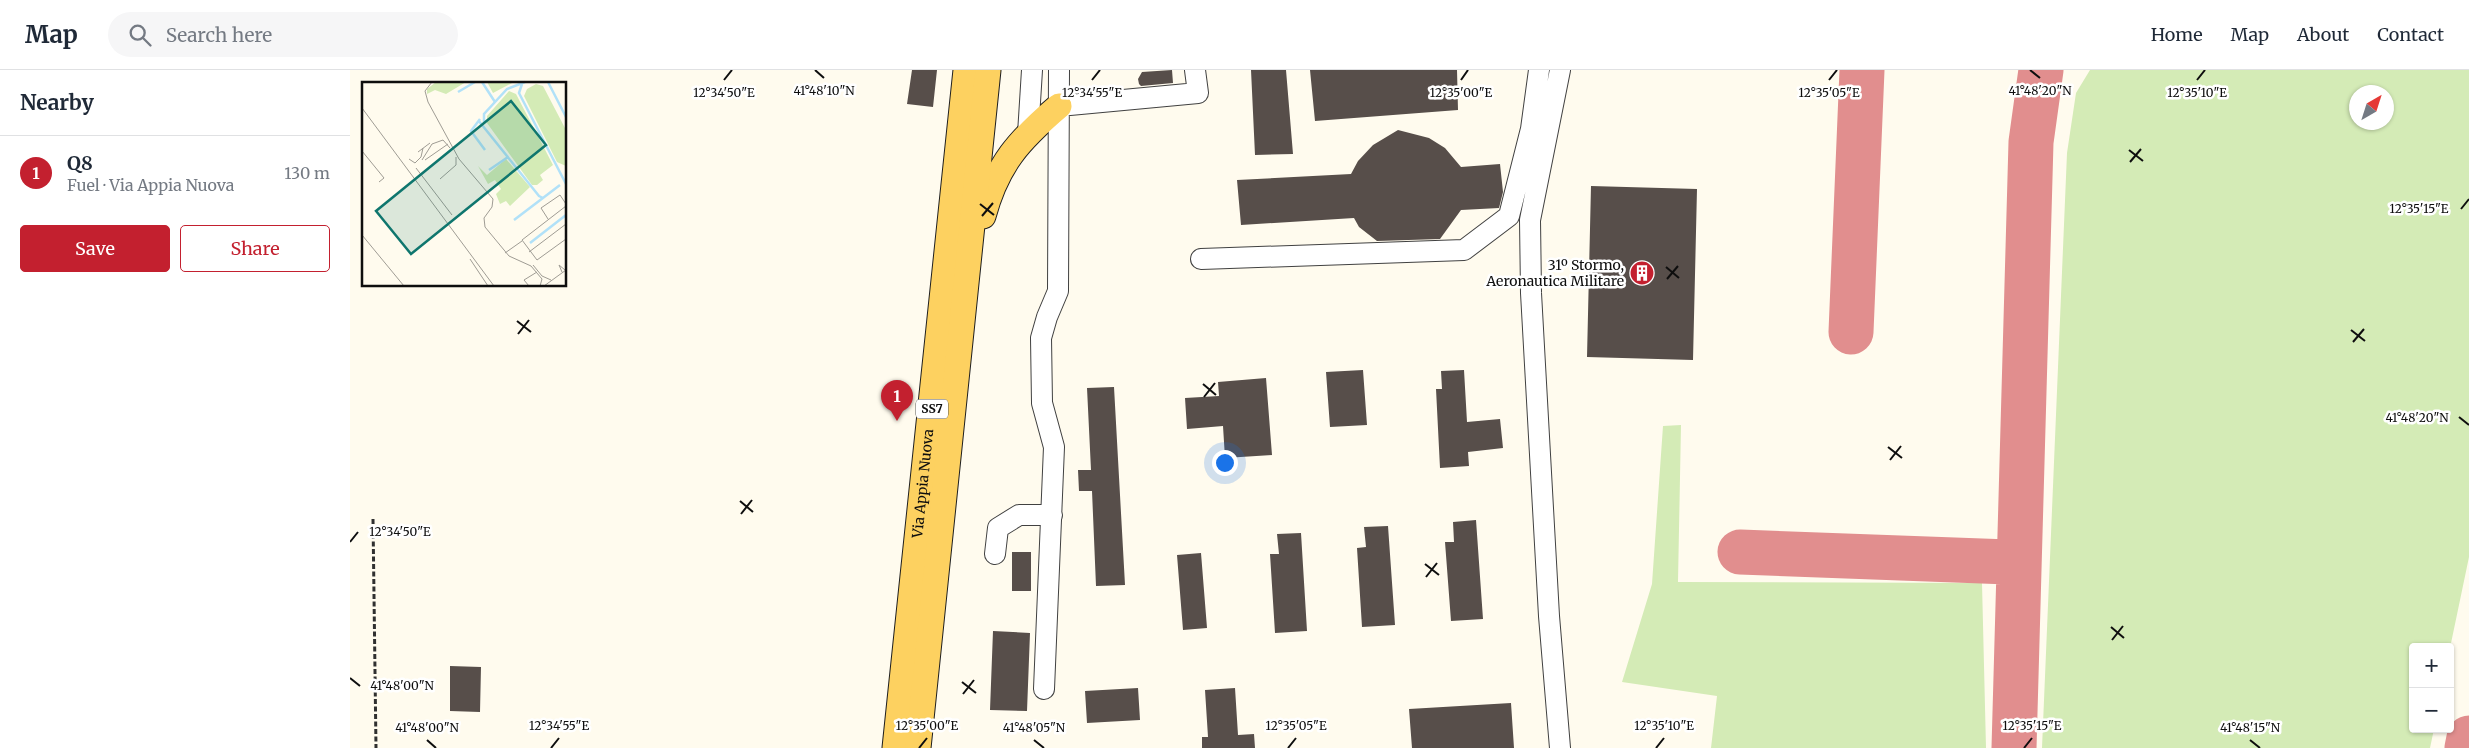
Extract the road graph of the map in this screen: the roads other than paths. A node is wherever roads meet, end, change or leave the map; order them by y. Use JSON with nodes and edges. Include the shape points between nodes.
{"nodes":[{"id":1,"x":966,"y":70,"type":"edge"},
{"id":2,"x":988,"y":70,"type":"edge"},
{"id":3,"x":1032,"y":70,"type":"edge"},
{"id":4,"x":1059,"y":70,"type":"edge"},
{"id":5,"x":1195,"y":70,"type":"edge"},
{"id":6,"x":1538,"y":70,"type":"edge"},
{"id":7,"x":1560,"y":70,"type":"edge"},
{"id":8,"x":1059,"y":106,"type":"junction"},
{"id":9,"x":1028,"y":134,"type":"junction"},
{"id":10,"x":1202,"y":260,"type":"dead end"},
{"id":11,"x":965,"y":287,"type":"junction"},
{"id":12,"x":1052,"y":514,"type":"junction"},
{"id":13,"x":995,"y":554,"type":"dead end"},
{"id":14,"x":1044,"y":689,"type":"dead end"},
{"id":15,"x":895,"y":748,"type":"edge"},
{"id":16,"x":918,"y":748,"type":"edge"},
{"id":17,"x":1560,"y":748,"type":"edge"}],
"edges":[{"from":1,"to":15,"type":"main road","name":"Via Appia Nuova","number":"SS7"},
{"from":2,"to":11,"type":"main road","name":"Via Appia Nuova","number":"SS7"},
{"from":3,"to":9,"type":"street"},
{"from":4,"to":8,"type":"street"},
{"from":5,"to":8,"type":"street","via":[[1198,93]]},
{"from":6,"to":10,"type":"street","via":[[1531,128],[1509,216],[1464,250]]},
{"from":7,"to":17,"type":"street","via":[[1530,220],[1549,616]]},
{"from":8,"to":9,"type":"main road"},
{"from":8,"to":12,"type":"street","via":[[1058,291],[1041,338],[1042,403],[1054,447]]},
{"from":9,"to":11,"type":"main road","via":[[1004,162],[991,191]]},
{"from":11,"to":16,"type":"main road","name":"Via Appia Nuova","number":"SS7"},
{"from":12,"to":13,"type":"street","via":[[1020,515],[998,528]]},
{"from":12,"to":14,"type":"street"}]}
